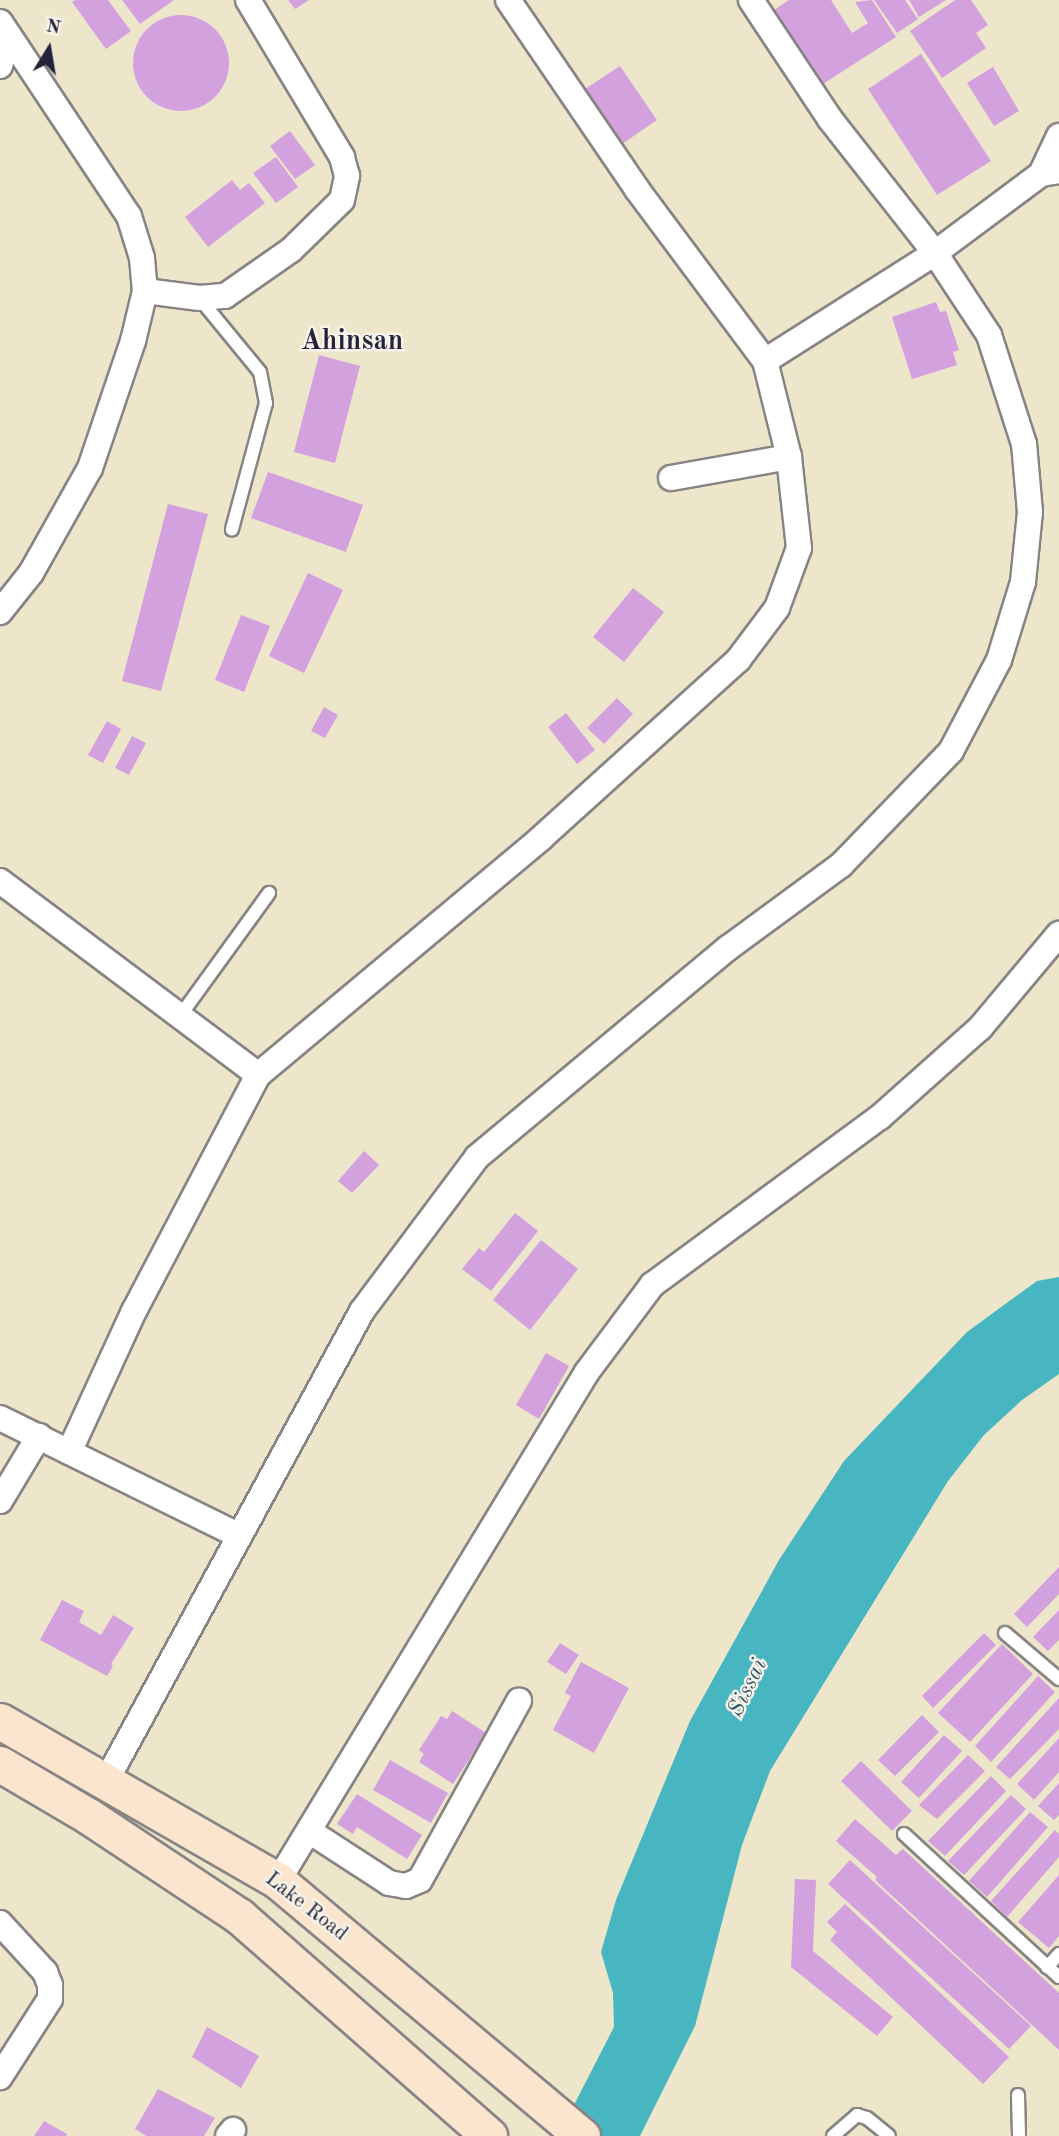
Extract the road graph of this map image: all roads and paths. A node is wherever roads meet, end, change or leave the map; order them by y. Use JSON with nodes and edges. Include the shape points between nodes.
{"nodes":[{"id":1,"x":248,"y":0,"type":"edge"},
{"id":2,"x":508,"y":0,"type":"edge"},
{"id":3,"x":751,"y":0,"type":"edge"},
{"id":4,"x":5,"y":28,"type":"edge"},
{"id":5,"x":0,"y":66,"type":"edge"},
{"id":6,"x":1059,"y":136,"type":"edge"},
{"id":7,"x":1050,"y":172,"type":"edge"},
{"id":8,"x":935,"y":253,"type":"junction"},
{"id":9,"x":145,"y":291,"type":"junction"},
{"id":10,"x":200,"y":299,"type":"junction"},
{"id":11,"x":765,"y":361,"type":"junction"},
{"id":12,"x":789,"y":457,"type":"junction"},
{"id":13,"x":671,"y":478,"type":"dead end"},
{"id":14,"x":232,"y":528,"type":"dead end"},
{"id":15,"x":0,"y":612,"type":"edge"},
{"id":16,"x":0,"y":881,"type":"edge"},
{"id":17,"x":269,"y":893,"type":"dead end"},
{"id":18,"x":1059,"y":934,"type":"edge"},
{"id":19,"x":180,"y":1016,"type":"junction"},
{"id":20,"x":258,"y":1075,"type":"junction"},
{"id":21,"x":0,"y":1418,"type":"edge"},
{"id":22,"x":39,"y":1436,"type":"junction"},
{"id":23,"x":69,"y":1452,"type":"junction"},
{"id":24,"x":0,"y":1501,"type":"edge"},
{"id":25,"x":240,"y":1536,"type":"junction"},
{"id":26,"x":1005,"y":1633,"type":"dead end"},
{"id":27,"x":1059,"y":1679,"type":"edge"},
{"id":28,"x":519,"y":1701,"type":"dead end"},
{"id":29,"x":13,"y":1729,"type":"edge"},
{"id":30,"x":2,"y":1769,"type":"edge"},
{"id":31,"x":105,"y":1783,"type":"junction"},
{"id":32,"x":309,"y":1831,"type":"junction"},
{"id":33,"x":904,"y":1834,"type":"dead end"},
{"id":34,"x":278,"y":1881,"type":"junction"},
{"id":35,"x":2,"y":1928,"type":"edge"},
{"id":36,"x":1059,"y":1954,"type":"edge"},
{"id":37,"x":1047,"y":1966,"type":"junction"},
{"id":38,"x":1059,"y":1978,"type":"edge"},
{"id":39,"x":0,"y":2077,"type":"edge"},
{"id":40,"x":1018,"y":2095,"type":"dead end"},
{"id":41,"x":571,"y":2128,"type":"edge"},
{"id":42,"x":489,"y":2136,"type":"edge"},
{"id":43,"x":833,"y":2136,"type":"edge"},
{"id":44,"x":889,"y":2136,"type":"edge"},
{"id":45,"x":1018,"y":2136,"type":"edge"}],
"edges":[{"from":1,"to":10,"type":"street","via":[[342,157],[347,176],[342,200],[291,250],[225,296]]},
{"from":2,"to":11,"type":"street","via":[[637,190]]},
{"from":3,"to":8,"type":"street","via":[[830,119]]},
{"from":4,"to":5,"type":"street"},
{"from":4,"to":9,"type":"street","via":[[129,216],[142,258]]},
{"from":6,"to":7,"type":"street"},
{"from":7,"to":8,"type":"street"},
{"from":8,"to":11,"type":"street"},
{"from":8,"to":25,"type":"street","via":[[989,335],[1024,444],[1030,512],[1023,582],[999,660],[951,751],[841,865],[728,948],[477,1157],[362,1311]]},
{"from":9,"to":10,"type":"street"},
{"from":9,"to":15,"type":"street","via":[[90,468],[31,573]]},
{"from":10,"to":14,"type":"lane","via":[[260,372],[266,403]]},
{"from":11,"to":12,"type":"street"},
{"from":12,"to":13,"type":"street"},
{"from":12,"to":20,"type":"street","via":[[799,548],[777,608],[738,660],[541,838]]},
{"from":16,"to":19,"type":"street"},
{"from":17,"to":19,"type":"lane"},
{"from":18,"to":32,"type":"street","via":[[981,1028],[890,1108],[652,1285],[587,1371]]},
{"from":19,"to":20,"type":"street"},
{"from":20,"to":23,"type":"street","via":[[134,1311]]},
{"from":21,"to":22,"type":"street"},
{"from":22,"to":23,"type":"street"},
{"from":22,"to":24,"type":"street"},
{"from":23,"to":25,"type":"street"},
{"from":25,"to":31,"type":"street"},
{"from":26,"to":27,"type":"lane"},
{"from":28,"to":32,"type":"street","via":[[420,1880],[406,1886],[389,1883]]},
{"from":29,"to":30,"type":"street"},
{"from":29,"to":31,"type":"main road","name":"Lake Road"},
{"from":30,"to":42,"type":"main road","via":[[90,1817],[239,1916]]},
{"from":31,"to":34,"type":"main road","name":"Lake Road"},
{"from":32,"to":34,"type":"street"},
{"from":33,"to":37,"type":"lane"},
{"from":34,"to":41,"type":"main road","name":"Lake Road"},
{"from":35,"to":39,"type":"street","via":[[45,1972],[50,1999]]},
{"from":36,"to":37,"type":"lane"},
{"from":37,"to":38,"type":"lane"},
{"from":40,"to":45,"type":"lane"},
{"from":43,"to":44,"type":"lane","via":[[857,2115]]}]}
